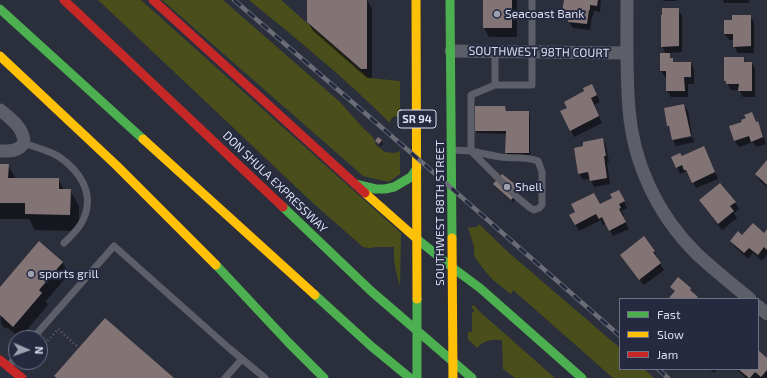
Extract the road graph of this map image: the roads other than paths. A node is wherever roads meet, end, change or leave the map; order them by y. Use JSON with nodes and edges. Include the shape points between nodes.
{"nodes":[{"id":1,"x":64,"y":0,"type":"edge"},
{"id":2,"x":153,"y":0,"type":"edge"},
{"id":3,"x":416,"y":0,"type":"edge"},
{"id":4,"x":532,"y":0,"type":"edge"},
{"id":5,"x":627,"y":0,"type":"edge"},
{"id":6,"x":449,"y":1,"type":"edge"},
{"id":7,"x":0,"y":10,"type":"edge"},
{"id":8,"x":451,"y":51,"type":"junction"},
{"id":9,"x":495,"y":52,"type":"junction"},
{"id":10,"x":532,"y":53,"type":"junction"},
{"id":11,"x":627,"y":54,"type":"junction"},
{"id":12,"x":0,"y":56,"type":"edge"},
{"id":13,"x":495,"y":85,"type":"junction"},
{"id":14,"x":461,"y":96,"type":"junction"},
{"id":15,"x":0,"y":110,"type":"edge"},
{"id":16,"x":24,"y":144,"type":"junction"},
{"id":17,"x":0,"y":150,"type":"edge"},
{"id":18,"x":452,"y":150,"type":"junction"},
{"id":19,"x":471,"y":150,"type":"junction"},
{"id":20,"x":417,"y":168,"type":"junction"},
{"id":21,"x":355,"y":184,"type":"junction"},
{"id":22,"x":417,"y":239,"type":"junction"},
{"id":23,"x":64,"y":244,"type":"dead end"},
{"id":24,"x":453,"y":268,"type":"junction"},
{"id":25,"x":749,"y":298,"type":"edge"},
{"id":26,"x":759,"y":307,"type":"edge"},
{"id":27,"x":767,"y":314,"type":"edge"},
{"id":28,"x":40,"y":330,"type":"edge"},
{"id":29,"x":242,"y":359,"type":"junction"},
{"id":30,"x":0,"y":360,"type":"edge"},
{"id":31,"x":8,"y":367,"type":"edge"},
{"id":32,"x":6,"y":369,"type":"junction"},
{"id":33,"x":22,"y":378,"type":"edge"},
{"id":34,"x":225,"y":378,"type":"edge"},
{"id":35,"x":264,"y":378,"type":"edge"},
{"id":36,"x":324,"y":378,"type":"edge"},
{"id":37,"x":410,"y":378,"type":"edge"},
{"id":38,"x":417,"y":378,"type":"edge"},
{"id":39,"x":453,"y":378,"type":"edge"},
{"id":40,"x":472,"y":378,"type":"edge"},
{"id":41,"x":582,"y":378,"type":"edge"}],
"edges":[{"from":1,"to":40,"type":"main road","name":"DON SHULA EXPRESSWAY","via":[[371,291]]},
{"from":2,"to":21,"type":"main road"},
{"from":3,"to":20,"type":"main road","name":"SOUTHWEST 88TH STREET","number":"SR 94"},
{"from":4,"to":10,"type":"lane"},
{"from":5,"to":11,"type":"street"},
{"from":6,"to":8,"type":"main road","name":"SOUTHWEST 88TH STREET","number":"SR 94"},
{"from":7,"to":37,"type":"main road","via":[[371,346]]},
{"from":8,"to":9,"type":"street","name":"SOUTHWEST 98TH COURT"},
{"from":8,"to":14,"type":"main road","name":"SOUTHWEST 88TH STREET","number":"SR 94"},
{"from":9,"to":10,"type":"street","name":"SOUTHWEST 98TH COURT"},
{"from":9,"to":13,"type":"lane"},
{"from":10,"to":11,"type":"street","name":"SOUTHWEST 98TH COURT"},
{"from":10,"to":13,"type":"lane","via":[[532,84]]},
{"from":11,"to":25,"type":"street","via":[[631,126],[649,188],[661,209],[697,253]]},
{"from":12,"to":36,"type":"main road","via":[[127,175]]},
{"from":13,"to":14,"type":"lane"},
{"from":14,"to":18,"type":"main road","name":"SOUTHWEST 88TH STREET","number":"SR 94"},
{"from":14,"to":19,"type":"lane"},
{"from":15,"to":16,"type":"street","via":[[19,127]]},
{"from":16,"to":17,"type":"street","via":[[16,150]]},
{"from":16,"to":23,"type":"lane","via":[[56,155],[74,169],[84,184],[87,201],[84,217]]},
{"from":18,"to":19,"type":"lane"},
{"from":18,"to":24,"type":"main road","name":"SOUTHWEST 88TH STREET","number":"SR 94"},
{"from":19,"to":19,"type":"lane","via":[[501,157],[532,158],[538,161],[542,172],[542,205],[534,210],[529,207]]},
{"from":20,"to":21,"type":"main road","via":[[411,177],[394,187],[376,189]]},
{"from":20,"to":22,"type":"main road","name":"SOUTHWEST 88TH STREET","number":"SR 94"},
{"from":21,"to":22,"type":"main road"},
{"from":22,"to":24,"type":"main road"},
{"from":22,"to":38,"type":"main road","name":"SOUTHWEST 88TH STREET","number":"SR 94"},
{"from":24,"to":39,"type":"main road","name":"SOUTHWEST 88TH STREET","number":"SR 94"},
{"from":24,"to":41,"type":"main road","via":[[480,288]]},
{"from":26,"to":27,"type":"street"},
{"from":28,"to":29,"type":"lane","via":[[114,246]]},
{"from":29,"to":34,"type":"lane"},
{"from":29,"to":35,"type":"lane"},
{"from":30,"to":32,"type":"main road"},
{"from":31,"to":32,"type":"lane"},
{"from":32,"to":33,"type":"main road"}]}
